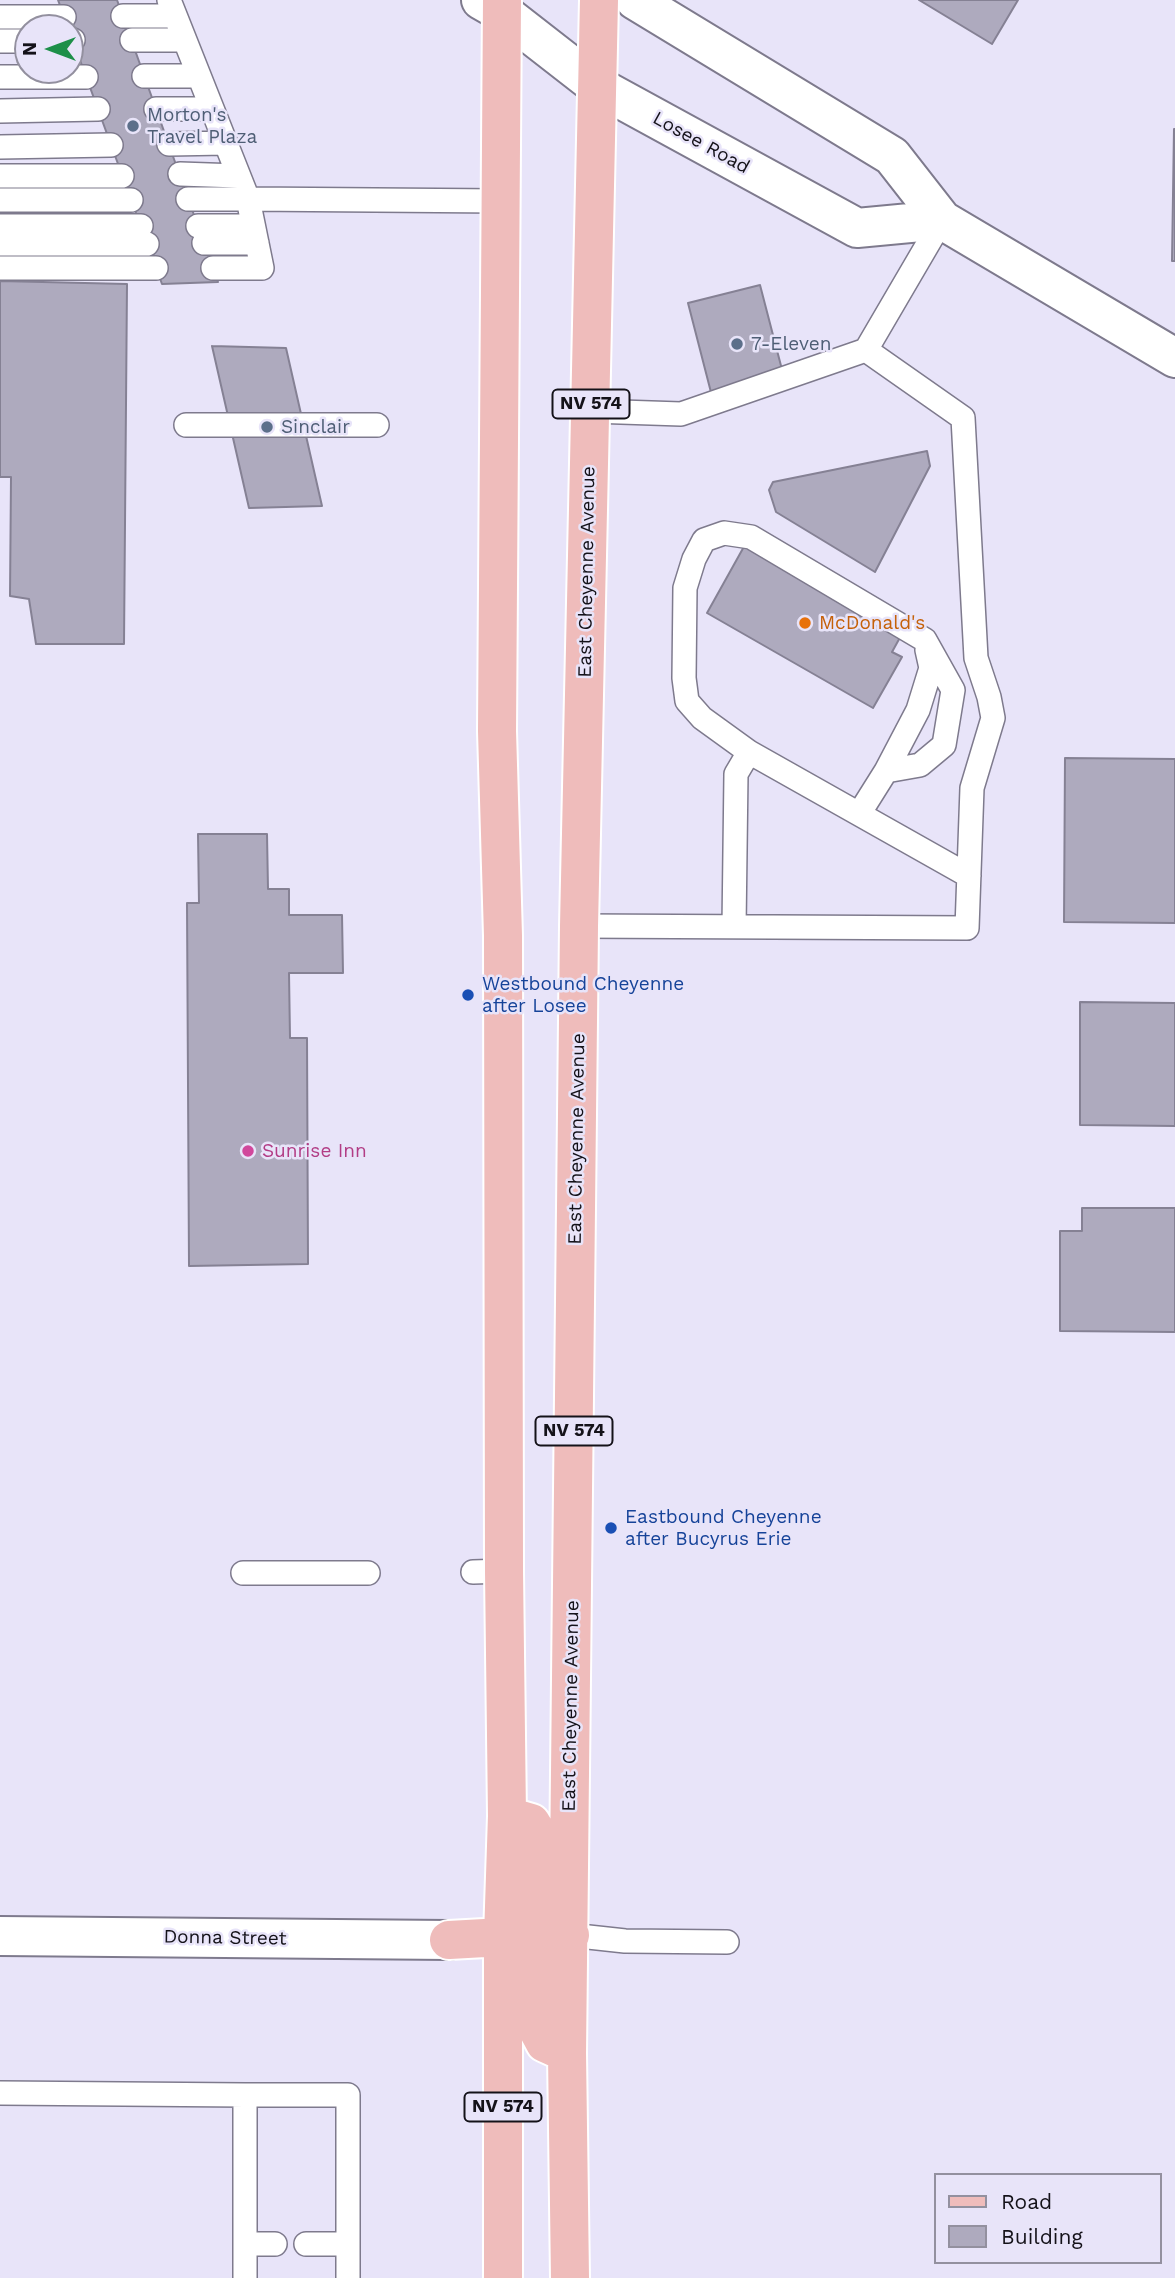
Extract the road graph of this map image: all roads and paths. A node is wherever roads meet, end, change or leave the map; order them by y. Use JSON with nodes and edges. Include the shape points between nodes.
{"nodes":[{"id":1,"x":599,"y":0,"type":"edge"},
{"id":2,"x":635,"y":0,"type":"edge"},
{"id":3,"x":0,"y":2,"type":"edge"},
{"id":4,"x":495,"y":4,"type":"edge"},
{"id":5,"x":171,"y":5,"type":"edge"},
{"id":6,"x":120,"y":9,"type":"edge"},
{"id":7,"x":0,"y":17,"type":"edge"},
{"id":8,"x":132,"y":40,"type":"dead end"},
{"id":9,"x":184,"y":40,"type":"junction"},
{"id":10,"x":144,"y":76,"type":"dead end"},
{"id":11,"x":199,"y":76,"type":"junction"},
{"id":12,"x":0,"y":77,"type":"edge"},
{"id":13,"x":86,"y":77,"type":"dead end"},
{"id":14,"x":597,"y":86,"type":"junction"},
{"id":15,"x":98,"y":109,"type":"dead end"},
{"id":16,"x":156,"y":109,"type":"dead end"},
{"id":17,"x":212,"y":109,"type":"junction"},
{"id":18,"x":0,"y":111,"type":"edge"},
{"id":19,"x":226,"y":143,"type":"junction"},
{"id":20,"x":169,"y":144,"type":"dead end"},
{"id":21,"x":111,"y":145,"type":"dead end"},
{"id":22,"x":0,"y":146,"type":"edge"},
{"id":23,"x":180,"y":174,"type":"dead end"},
{"id":24,"x":0,"y":176,"type":"edge"},
{"id":25,"x":122,"y":176,"type":"dead end"},
{"id":26,"x":239,"y":176,"type":"junction"},
{"id":27,"x":188,"y":199,"type":"dead end"},
{"id":28,"x":248,"y":199,"type":"junction"},
{"id":29,"x":0,"y":200,"type":"edge"},
{"id":30,"x":131,"y":200,"type":"dead end"},
{"id":31,"x":500,"y":201,"type":"junction"},
{"id":32,"x":942,"y":220,"type":"junction"},
{"id":33,"x":0,"y":226,"type":"edge"},
{"id":34,"x":201,"y":235,"type":"dead end"},
{"id":35,"x":255,"y":235,"type":"junction"},
{"id":36,"x":0,"y":244,"type":"edge"},
{"id":37,"x":0,"y":268,"type":"edge"},
{"id":38,"x":156,"y":268,"type":"dead end"},
{"id":39,"x":213,"y":268,"type":"dead end"},
{"id":40,"x":866,"y":350,"type":"junction"},
{"id":41,"x":1175,"y":358,"type":"edge"},
{"id":42,"x":591,"y":411,"type":"junction"},
{"id":43,"x":186,"y":425,"type":"dead end"},
{"id":44,"x":377,"y":425,"type":"dead end"},
{"id":45,"x":925,"y":640,"type":"junction"},
{"id":46,"x":748,"y":752,"type":"junction"},
{"id":47,"x":886,"y":771,"type":"junction"},
{"id":48,"x":859,"y":814,"type":"junction"},
{"id":49,"x":969,"y":876,"type":"junction"},
{"id":50,"x":579,"y":926,"type":"junction"},
{"id":51,"x":734,"y":927,"type":"junction"},
{"id":52,"x":243,"y":1573,"type":"dead end"},
{"id":53,"x":368,"y":1573,"type":"dead end"},
{"id":54,"x":507,"y":1816,"type":"junction"},
{"id":55,"x":570,"y":1935,"type":"junction"},
{"id":56,"x":0,"y":1936,"type":"edge"},
{"id":57,"x":503,"y":1937,"type":"junction"},
{"id":58,"x":727,"y":1942,"type":"dead end"},
{"id":59,"x":567,"y":2053,"type":"junction"},
{"id":60,"x":0,"y":2093,"type":"edge"},
{"id":61,"x":245,"y":2095,"type":"junction"},
{"id":62,"x":244,"y":2244,"type":"junction"},
{"id":63,"x":275,"y":2244,"type":"dead end"},
{"id":64,"x":306,"y":2244,"type":"dead end"},
{"id":65,"x":348,"y":2244,"type":"junction"},
{"id":66,"x":245,"y":2278,"type":"edge"},
{"id":67,"x":348,"y":2278,"type":"edge"},
{"id":68,"x":503,"y":2278,"type":"edge"},
{"id":69,"x":570,"y":2278,"type":"edge"}],
"edges":[{"from":1,"to":14,"type":"main road","name":"East Cheyenne Avenue","number":"NV 574"},
{"from":2,"to":32,"type":"main road","via":[[892,156]]},
{"from":3,"to":7,"type":"lane","via":[[61,9]]},
{"from":4,"to":14,"type":"main road","name":"Losee Road"},
{"from":4,"to":31,"type":"main road","number":"NV 574"},
{"from":5,"to":6,"type":"lane"},
{"from":5,"to":9,"type":"lane"},
{"from":8,"to":9,"type":"lane"},
{"from":9,"to":11,"type":"lane"},
{"from":10,"to":11,"type":"lane"},
{"from":11,"to":17,"type":"lane"},
{"from":12,"to":13,"type":"lane"},
{"from":14,"to":32,"type":"main road","name":"Losee Road","via":[[858,228]]},
{"from":14,"to":42,"type":"main road","name":"East Cheyenne Avenue","number":"NV 574"},
{"from":15,"to":18,"type":"lane"},
{"from":16,"to":17,"type":"lane"},
{"from":17,"to":19,"type":"lane"},
{"from":19,"to":20,"type":"lane"},
{"from":19,"to":26,"type":"lane"},
{"from":21,"to":22,"type":"lane"},
{"from":23,"to":26,"type":"lane"},
{"from":24,"to":25,"type":"lane"},
{"from":26,"to":28,"type":"lane"},
{"from":27,"to":28,"type":"lane"},
{"from":28,"to":31,"type":"lane"},
{"from":28,"to":35,"type":"lane"},
{"from":29,"to":30,"type":"lane"},
{"from":31,"to":54,"type":"main road","number":"NV 574","via":[[497,732],[503,936],[489,1572]]},
{"from":32,"to":40,"type":"lane"},
{"from":32,"to":41,"type":"main road"},
{"from":33,"to":36,"type":"lane","via":[[144,235]]},
{"from":34,"to":35,"type":"lane"},
{"from":35,"to":39,"type":"lane","via":[[262,268]]},
{"from":37,"to":38,"type":"lane"},
{"from":40,"to":42,"type":"lane","via":[[681,414]]},
{"from":40,"to":49,"type":"lane","via":[[963,418],[976,658],[993,719],[972,788]]},
{"from":42,"to":50,"type":"main road","name":"East Cheyenne Avenue","number":"NV 574"},
{"from":43,"to":44,"type":"lane"},
{"from":45,"to":46,"type":"lane","via":[[751,537],[724,533],[704,540],[685,588],[687,701],[702,719]]},
{"from":45,"to":47,"type":"lane","via":[[931,668],[918,710]]},
{"from":45,"to":47,"type":"lane","via":[[953,690],[944,745],[920,765]]},
{"from":46,"to":48,"type":"lane"},
{"from":46,"to":51,"type":"lane","via":[[736,774]]},
{"from":47,"to":48,"type":"lane"},
{"from":48,"to":49,"type":"lane"},
{"from":49,"to":51,"type":"lane","via":[[967,928]]},
{"from":50,"to":51,"type":"lane"},
{"from":50,"to":55,"type":"main road","name":"East Cheyenne Avenue","number":"NV 574"},
{"from":52,"to":53,"type":"lane"},
{"from":54,"to":55,"type":"main road","via":[[531,1824],[540,1838],[541,1923],[552,1933]]},
{"from":54,"to":57,"type":"main road","number":"NV 574"},
{"from":55,"to":58,"type":"lane","via":[[625,1941]]},
{"from":55,"to":59,"type":"main road","name":"East Cheyenne Avenue","number":"NV 574"},
{"from":56,"to":57,"type":"main road","name":"Donna Street"},
{"from":57,"to":59,"type":"main road","via":[[521,1942],[533,1954],[538,2030],[545,2043]]},
{"from":57,"to":68,"type":"main road","number":"NV 574"},
{"from":59,"to":69,"type":"main road","name":"East Cheyenne Avenue","number":"NV 574"},
{"from":60,"to":61,"type":"lane"},
{"from":61,"to":62,"type":"lane"},
{"from":61,"to":65,"type":"lane","via":[[348,2095]]},
{"from":62,"to":63,"type":"lane"},
{"from":62,"to":66,"type":"lane"},
{"from":64,"to":65,"type":"lane"},
{"from":65,"to":67,"type":"lane"}]}
